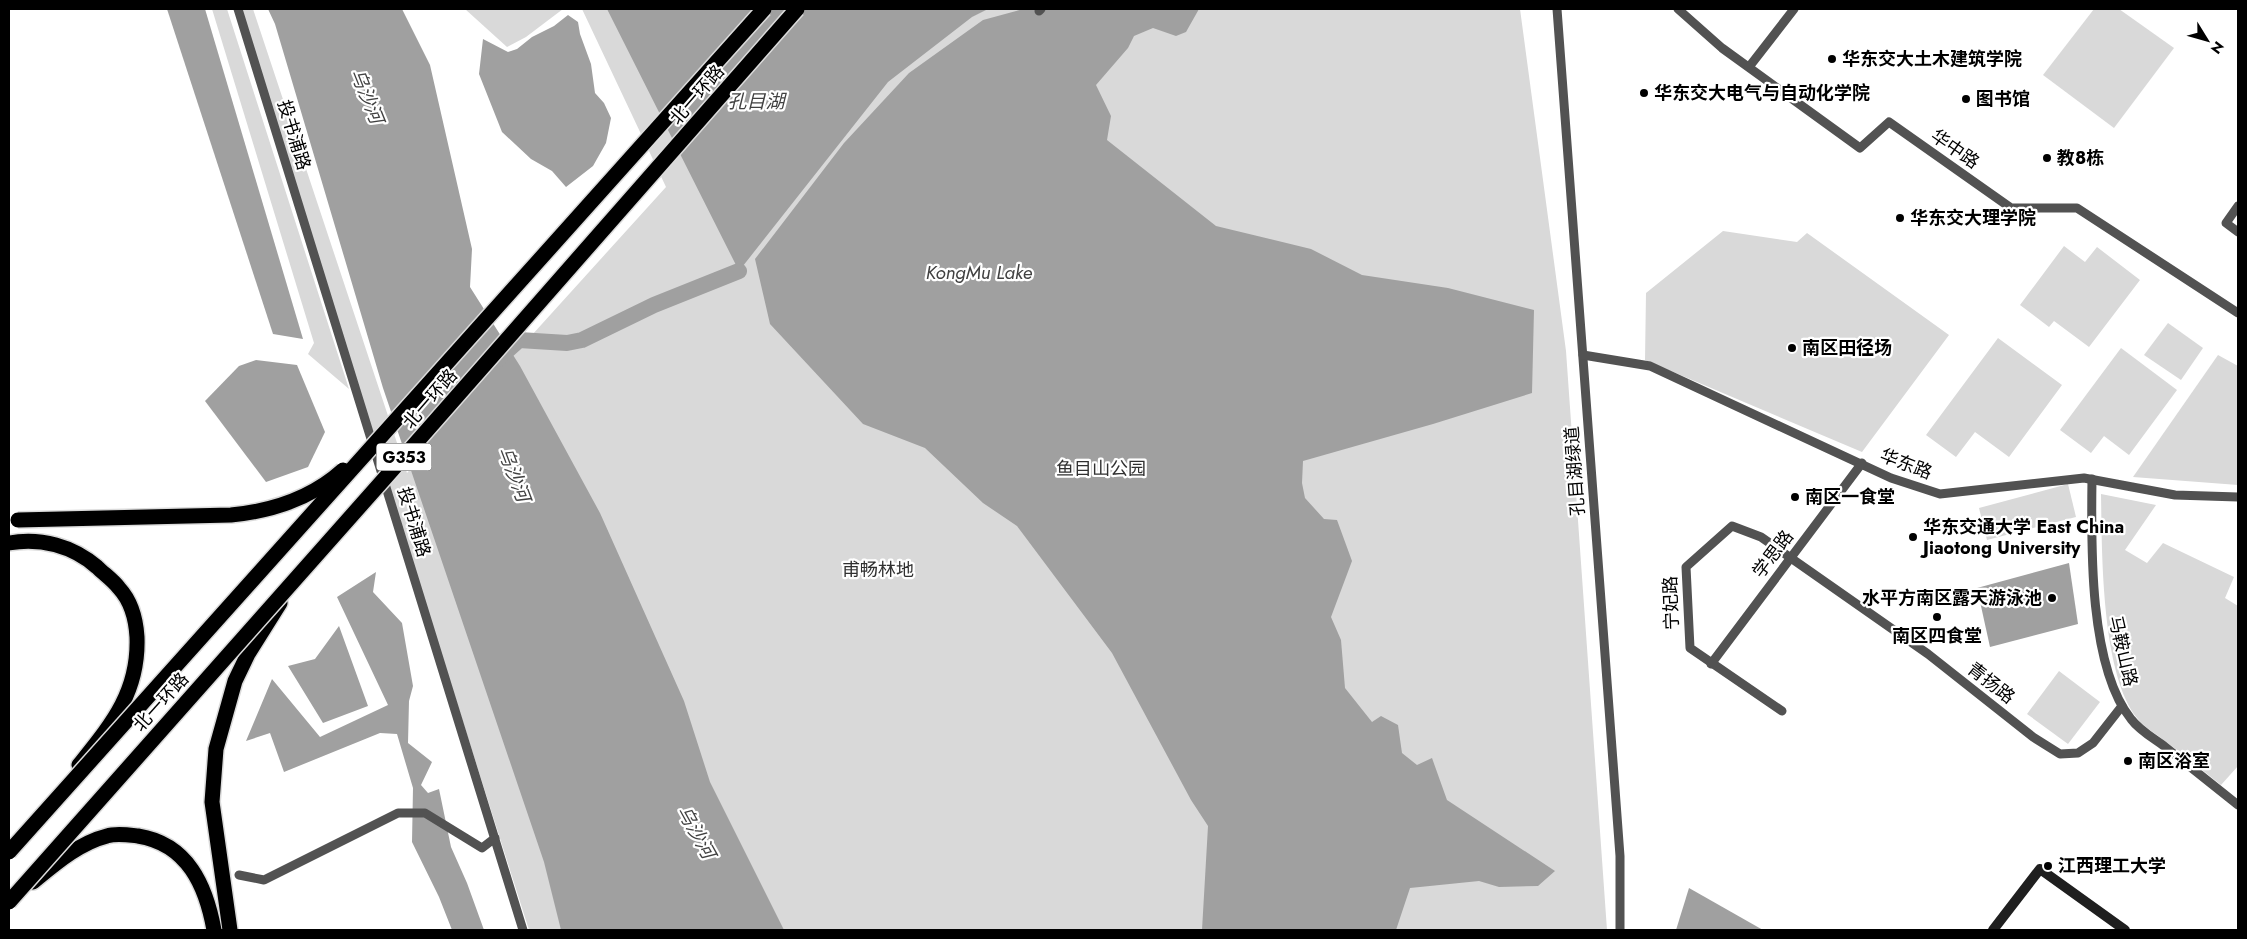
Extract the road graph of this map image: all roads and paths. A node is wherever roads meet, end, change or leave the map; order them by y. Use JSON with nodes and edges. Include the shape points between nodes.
{"nodes":[{"id":1,"x":238,"y":9,"type":"edge"},
{"id":2,"x":764,"y":9,"type":"edge"},
{"id":3,"x":797,"y":9,"type":"edge"},
{"id":4,"x":1557,"y":9,"type":"edge"},
{"id":5,"x":1678,"y":9,"type":"edge"},
{"id":6,"x":1794,"y":9,"type":"edge"},
{"id":7,"x":1749,"y":67,"type":"junction"},
{"id":8,"x":2238,"y":206,"type":"edge"},
{"id":9,"x":2238,"y":232,"type":"edge"},
{"id":10,"x":2238,"y":313,"type":"edge"},
{"id":11,"x":466,"y":343,"type":"junction"},
{"id":12,"x":1583,"y":355,"type":"junction"},
{"id":13,"x":1862,"y":463,"type":"junction"},
{"id":14,"x":2092,"y":479,"type":"junction"},
{"id":15,"x":2238,"y":497,"type":"edge"},
{"id":16,"x":14,"y":520,"type":"edge"},
{"id":17,"x":1732,"y":526,"type":"joint"},
{"id":18,"x":15,"y":542,"type":"edge"},
{"id":19,"x":1791,"y":558,"type":"junction"},
{"id":20,"x":292,"y":584,"type":"junction"},
{"id":21,"x":1711,"y":664,"type":"junction"},
{"id":22,"x":2122,"y":706,"type":"junction"},
{"id":23,"x":1782,"y":711,"type":"dead end"},
{"id":24,"x":2238,"y":805,"type":"edge"},
{"id":25,"x":495,"y":838,"type":"junction"},
{"id":26,"x":9,"y":852,"type":"edge"},
{"id":27,"x":239,"y":875,"type":"dead end"},
{"id":28,"x":9,"y":902,"type":"edge"},
{"id":29,"x":214,"y":930,"type":"edge"},
{"id":30,"x":230,"y":930,"type":"edge"},
{"id":31,"x":523,"y":930,"type":"edge"},
{"id":32,"x":1620,"y":930,"type":"edge"},
{"id":33,"x":1993,"y":930,"type":"edge"},
{"id":34,"x":2125,"y":930,"type":"edge"}],
"edges":[{"from":1,"to":25,"type":"street","name":"投书浦路"},
{"from":2,"to":11,"type":"highway","name":"北一环路","number":"G353","bridge":true},
{"from":3,"to":20,"type":"highway","name":"北一环路","number":"G353","bridge":true},
{"from":4,"to":12,"type":"street","name":"孔目湖绿道"},
{"from":5,"to":7,"type":"street","name":"华中路"},
{"from":6,"to":7,"type":"street"},
{"from":7,"to":10,"type":"street","name":"华中路","via":[[1860,148],[1889,122],[2011,208],[2077,208]]},
{"from":8,"to":9,"type":"street","via":[[2226,223]]},
{"from":11,"to":16,"type":"highway","bridge":true,"via":[[426,377],[342,471],[321,487],[284,505],[261,512],[231,515]]},
{"from":11,"to":26,"type":"highway","name":"北一环路","number":"G353","bridge":true},
{"from":12,"to":13,"type":"street","name":"华东路","via":[[1650,366]]},
{"from":12,"to":32,"type":"street","name":"孔目湖绿道","via":[[1619,847]]},
{"from":13,"to":14,"type":"street","name":"华东路","via":[[1891,478],[1940,494]]},
{"from":13,"to":19,"type":"street","name":"学思路"},
{"from":14,"to":15,"type":"street","name":"华东路","via":[[2175,495]]},
{"from":14,"to":22,"type":"street","name":"马鞍山路","via":[[2097,624],[2106,664]]},
{"from":17,"to":19,"type":"street","name":"青扬路","via":[[1761,537]]},
{"from":17,"to":21,"type":"street","name":"宁妃路","via":[[1686,567],[1690,648]]},
{"from":18,"to":26,"type":"highway","bridge":true,"via":[[56,544],[87,559],[120,589],[136,620],[138,656],[125,700],[103,734]]},
{"from":19,"to":21,"type":"street","name":"学思路"},
{"from":19,"to":22,"type":"street","name":"青扬路","via":[[1928,654],[2033,737],[2060,754],[2078,753],[2093,743]]},
{"from":20,"to":28,"type":"highway","name":"北一环路","number":"G353","bridge":true},
{"from":20,"to":30,"type":"highway","bridge":true,"via":[[235,681],[216,749],[212,802]]},
{"from":21,"to":23,"type":"street","name":"宁妃路"},
{"from":22,"to":24,"type":"street","name":"马鞍山路","via":[[2133,721]]},
{"from":25,"to":27,"type":"street","via":[[482,848],[425,813],[398,813],[264,880]]},
{"from":25,"to":31,"type":"street","name":"投书浦路"},
{"from":28,"to":29,"type":"highway","bridge":true,"via":[[80,847],[108,835],[131,835],[152,839],[189,865],[209,902]]},
{"from":33,"to":34,"type":"street","via":[[2040,869]]}]}
